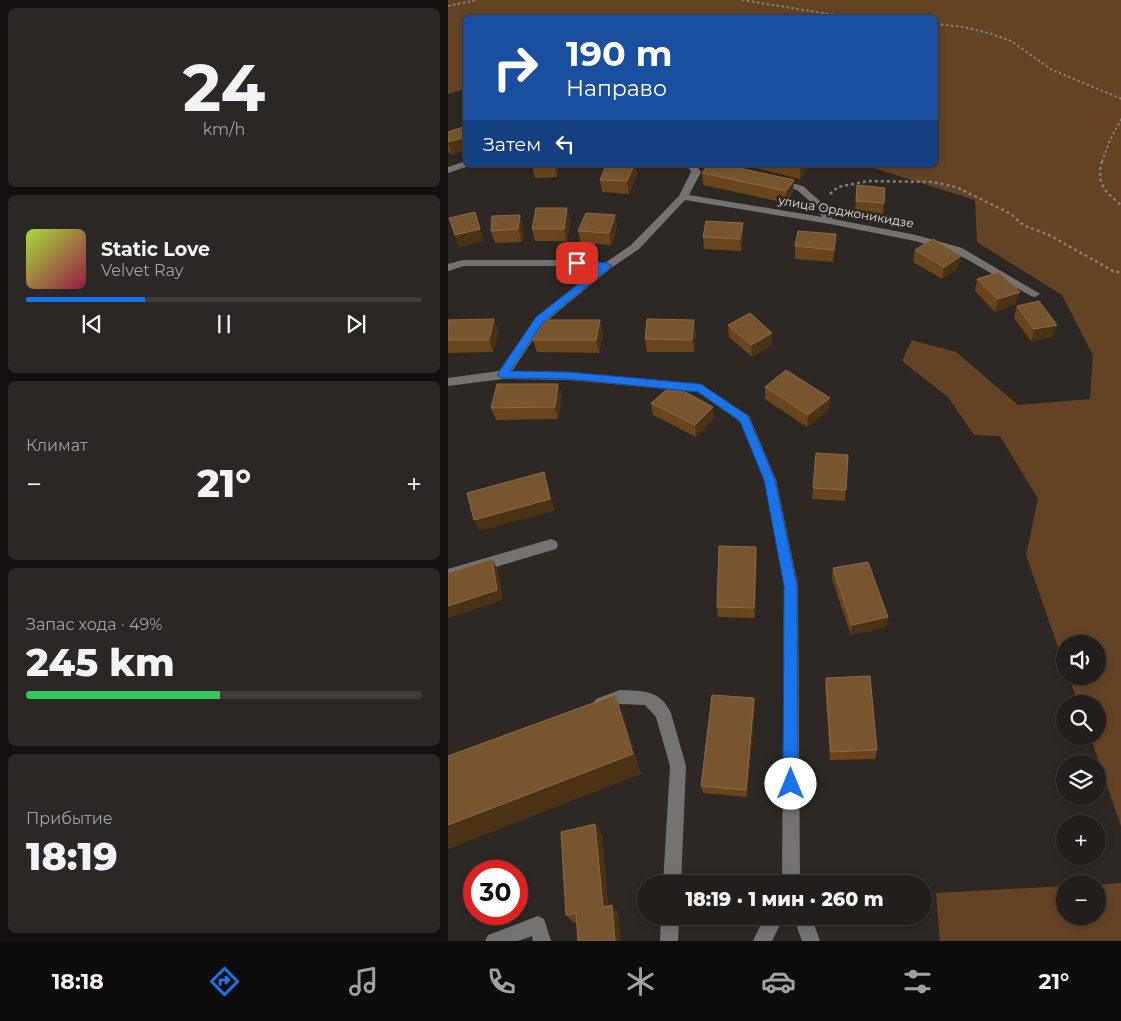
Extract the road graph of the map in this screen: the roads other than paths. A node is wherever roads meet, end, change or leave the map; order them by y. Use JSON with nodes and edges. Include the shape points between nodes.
{"nodes":[{"id":1,"x":463,"y":165,"type":"edge"},
{"id":2,"x":693,"y":167,"type":"edge"},
{"id":3,"x":448,"y":170,"type":"edge"},
{"id":4,"x":771,"y":182,"type":"edge"},
{"id":5,"x":684,"y":198,"type":"junction"},
{"id":6,"x":830,"y":221,"type":"junction"},
{"id":7,"x":607,"y":266,"type":"junction"},
{"id":8,"x":448,"y":268,"type":"edge"},
{"id":9,"x":1035,"y":294,"type":"dead end"},
{"id":10,"x":502,"y":375,"type":"junction"},
{"id":11,"x":448,"y":382,"type":"edge"},
{"id":12,"x":551,"y":544,"type":"dead end"},
{"id":13,"x":448,"y":575,"type":"edge"},
{"id":14,"x":583,"y":711,"type":"edge"},
{"id":15,"x":672,"y":875,"type":"edge"},
{"id":16,"x":791,"y":875,"type":"edge"},
{"id":17,"x":670,"y":925,"type":"edge"},
{"id":18,"x":770,"y":925,"type":"edge"},
{"id":19,"x":805,"y":925,"type":"edge"},
{"id":20,"x":494,"y":941,"type":"edge"},
{"id":21,"x":542,"y":941,"type":"edge"},
{"id":22,"x":669,"y":941,"type":"edge"},
{"id":23,"x":762,"y":941,"type":"edge"},
{"id":24,"x":811,"y":941,"type":"edge"}],
"edges":[{"from":1,"to":3,"type":"street"},
{"from":2,"to":5,"type":"street","via":[[696,172]]},
{"from":4,"to":6,"type":"street","via":[[800,188],[818,204]]},
{"from":5,"to":6,"type":"street","name":"улица Орджоникидзе"},
{"from":5,"to":7,"type":"street","via":[[635,247]]},
{"from":6,"to":9,"type":"street","name":"улица Орджоникидзе","via":[[958,250]]},
{"from":7,"to":8,"type":"street","via":[[463,263]]},
{"from":7,"to":10,"type":"street","via":[[540,320]]},
{"from":10,"to":11,"type":"street"},
{"from":10,"to":16,"type":"street","via":[[569,376],[701,388],[745,419],[770,480],[791,586]]},
{"from":12,"to":13,"type":"street"},
{"from":14,"to":15,"type":"street","via":[[620,697],[648,698],[663,714],[678,766]]},
{"from":17,"to":22,"type":"street"},
{"from":18,"to":23,"type":"street"},
{"from":19,"to":24,"type":"street"},
{"from":20,"to":21,"type":"street","via":[[538,925]]}]}
